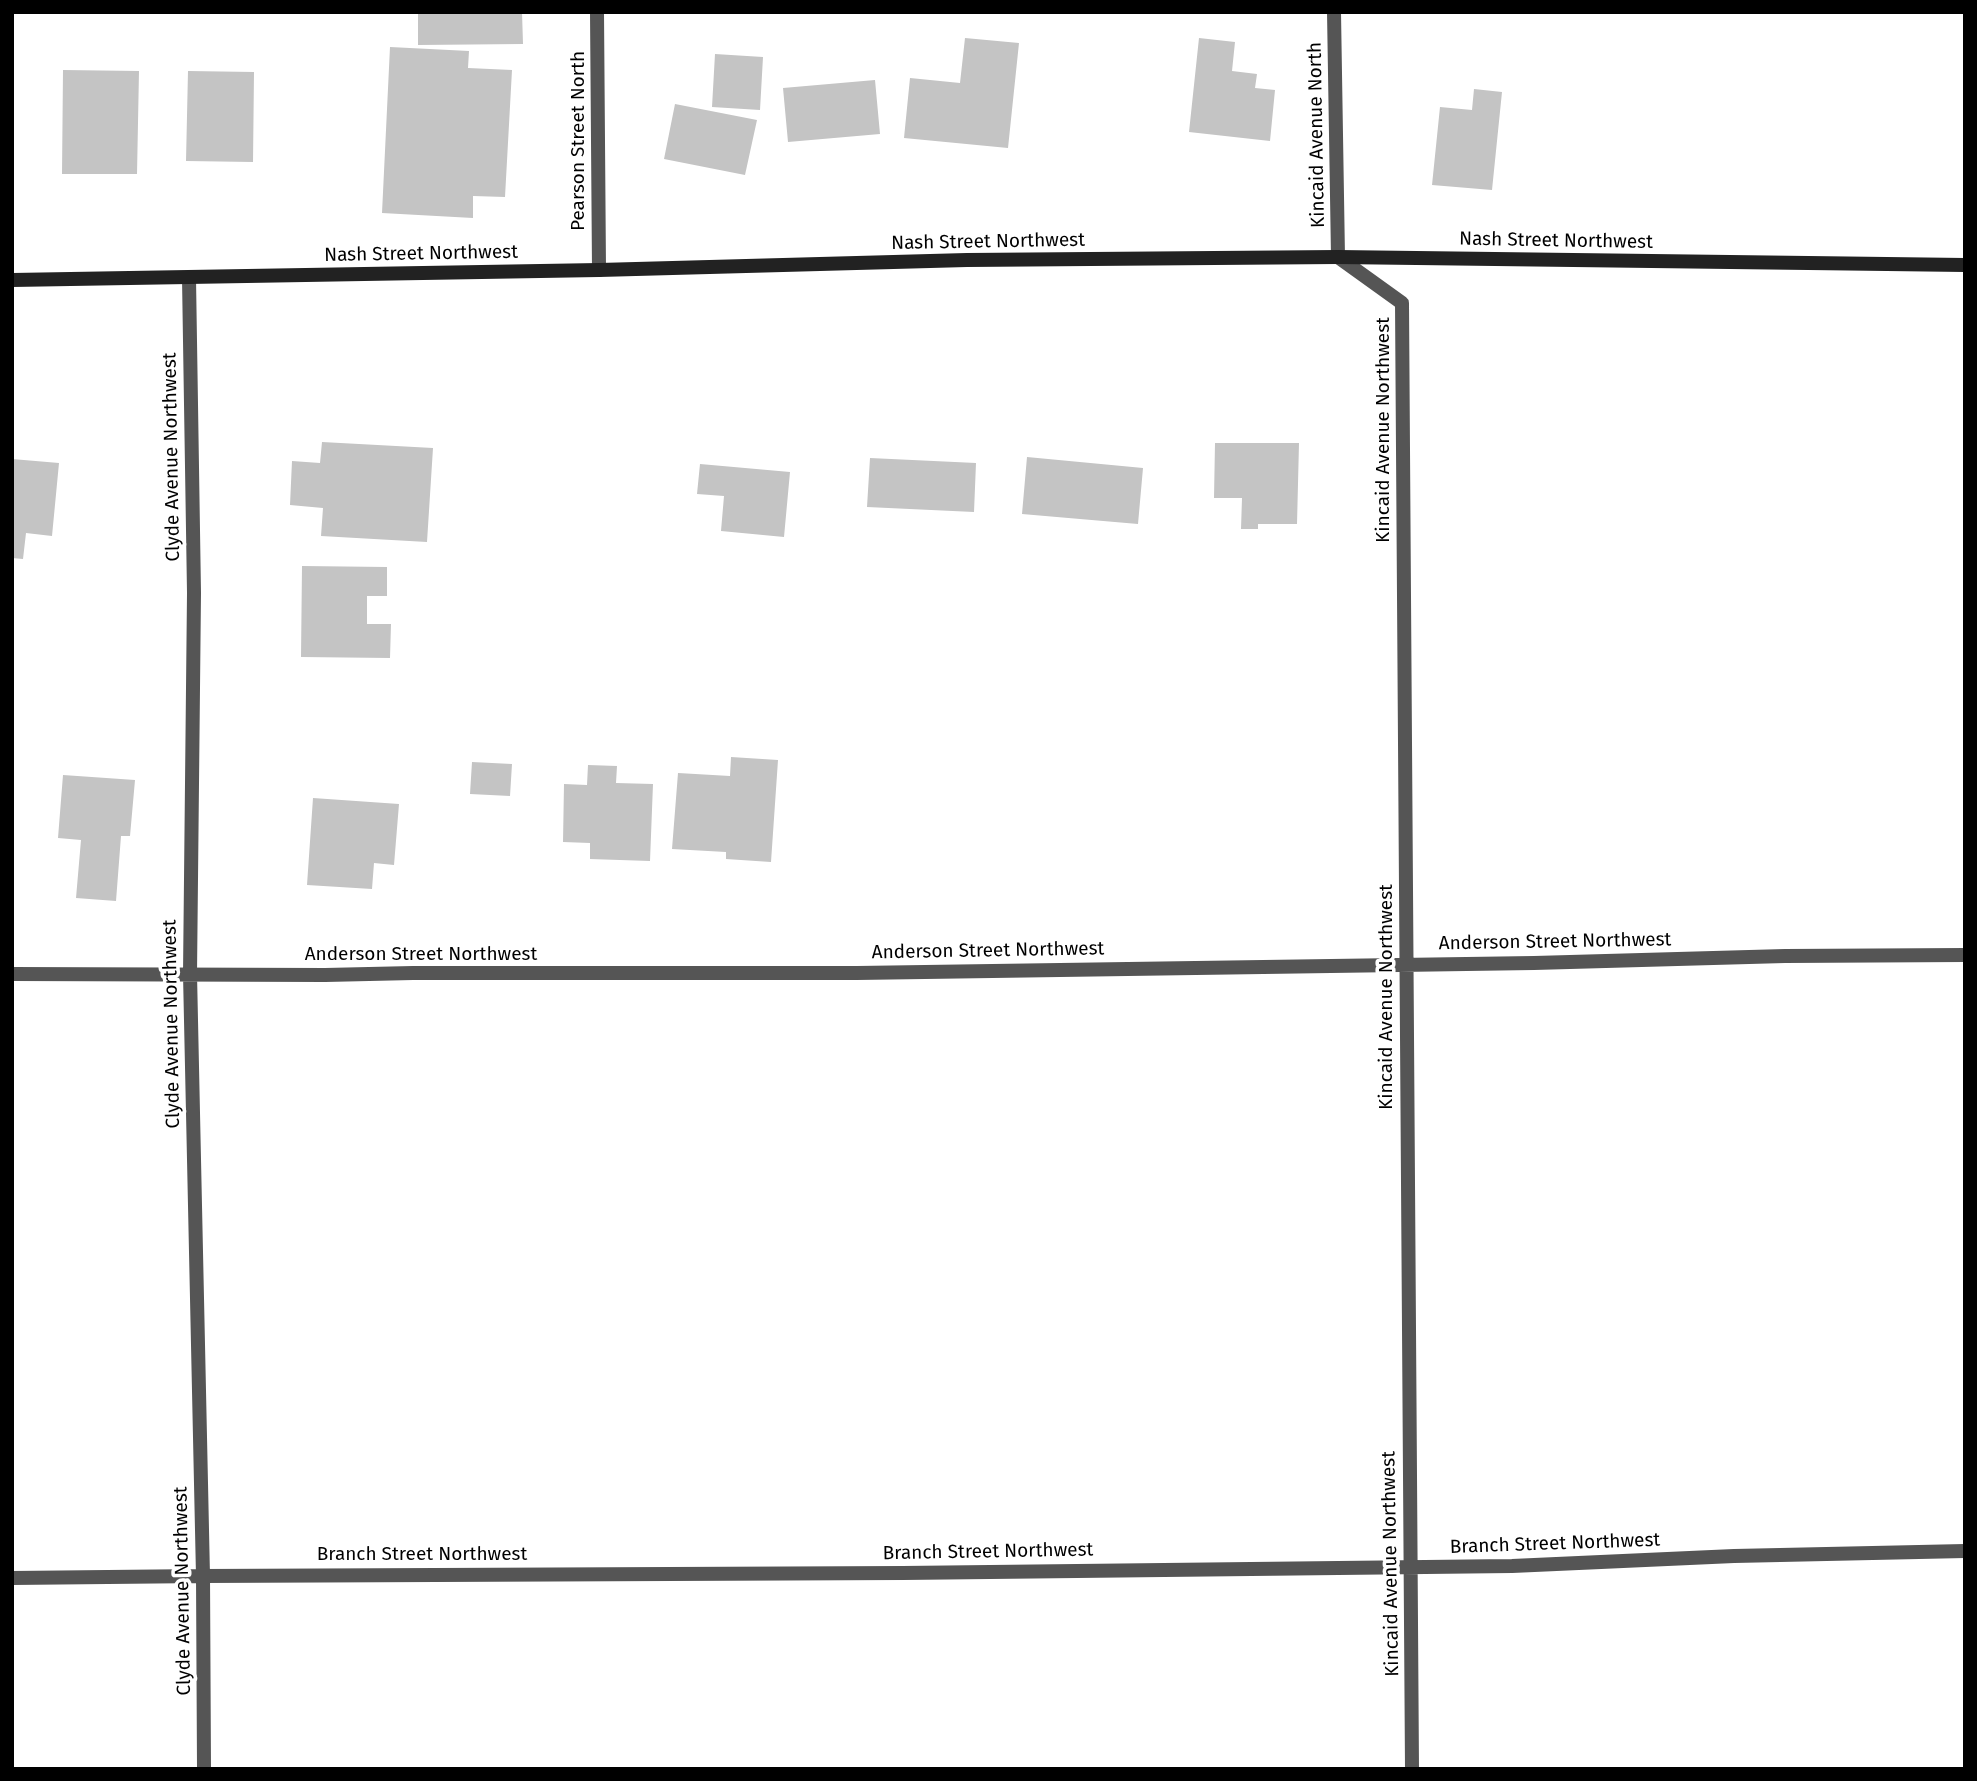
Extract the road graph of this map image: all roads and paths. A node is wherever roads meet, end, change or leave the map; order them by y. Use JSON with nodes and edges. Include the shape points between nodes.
{"nodes":[{"id":1,"x":597,"y":12,"type":"edge"},
{"id":2,"x":1334,"y":12,"type":"edge"},
{"id":3,"x":1338,"y":257,"type":"junction"},
{"id":4,"x":1965,"y":265,"type":"edge"},
{"id":5,"x":599,"y":270,"type":"junction"},
{"id":6,"x":13,"y":276,"type":"edge"},
{"id":7,"x":189,"y":278,"type":"junction"},
{"id":8,"x":1965,"y":955,"type":"edge"},
{"id":9,"x":1406,"y":964,"type":"junction"},
{"id":10,"x":12,"y":974,"type":"edge"},
{"id":11,"x":190,"y":974,"type":"junction"},
{"id":12,"x":1965,"y":1551,"type":"edge"},
{"id":13,"x":1409,"y":1567,"type":"junction"},
{"id":14,"x":203,"y":1576,"type":"junction"},
{"id":15,"x":12,"y":1578,"type":"edge"},
{"id":16,"x":204,"y":1769,"type":"edge"},
{"id":17,"x":1412,"y":1769,"type":"edge"}],
"edges":[{"from":1,"to":5,"type":"street","name":"Pearson Street North"},
{"from":2,"to":3,"type":"street","name":"Kincaid Avenue North"},
{"from":3,"to":4,"type":"main road","name":"Nash Street Northwest"},
{"from":3,"to":5,"type":"main road","name":"Nash Street Northwest","via":[[967,260]]},
{"from":3,"to":9,"type":"street","name":"Kincaid Avenue Northwest","via":[[1402,303]]},
{"from":5,"to":7,"type":"main road","name":"Nash Street Northwest"},
{"from":6,"to":7,"type":"main road","name":"Nash Street Northwest"},
{"from":7,"to":11,"type":"street","name":"Clyde Avenue Northwest","via":[[194,593]]},
{"from":8,"to":9,"type":"street","name":"Anderson Street Northwest"},
{"from":9,"to":11,"type":"street","name":"Anderson Street Northwest","via":[[857,973]]},
{"from":9,"to":13,"type":"street","name":"Kincaid Avenue Northwest"},
{"from":10,"to":11,"type":"street","name":"Anderson Street Northwest"},
{"from":11,"to":14,"type":"street","name":"Clyde Avenue Northwest"},
{"from":12,"to":13,"type":"street","name":"Branch Street Northwest"},
{"from":13,"to":14,"type":"street","name":"Branch Street Northwest"},
{"from":13,"to":17,"type":"street","name":"Kincaid Avenue Northwest"},
{"from":14,"to":15,"type":"street","name":"Branch Street Northwest"},
{"from":14,"to":16,"type":"street","name":"Clyde Avenue Northwest"}]}
